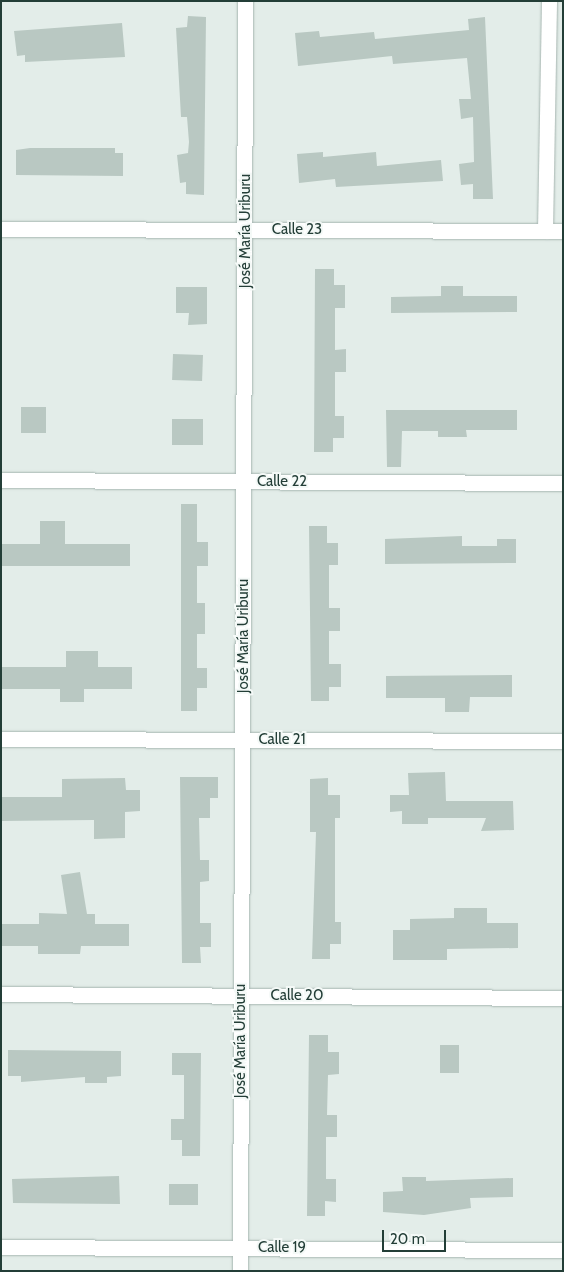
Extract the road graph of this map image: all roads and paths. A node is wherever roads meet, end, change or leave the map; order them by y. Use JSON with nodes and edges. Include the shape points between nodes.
{"nodes":[{"id":1,"x":245,"y":1,"type":"edge"},
{"id":2,"x":549,"y":1,"type":"edge"},
{"id":3,"x":1,"y":229,"type":"edge"},
{"id":4,"x":246,"y":230,"type":"junction"},
{"id":5,"x":545,"y":231,"type":"junction"},
{"id":6,"x":563,"y":231,"type":"edge"},
{"id":7,"x":1,"y":480,"type":"edge"},
{"id":8,"x":245,"y":482,"type":"junction"},
{"id":9,"x":563,"y":483,"type":"edge"},
{"id":10,"x":1,"y":739,"type":"edge"},
{"id":11,"x":243,"y":740,"type":"junction"},
{"id":12,"x":563,"y":742,"type":"edge"},
{"id":13,"x":1,"y":994,"type":"edge"},
{"id":14,"x":241,"y":996,"type":"junction"},
{"id":15,"x":563,"y":998,"type":"edge"},
{"id":16,"x":1,"y":1247,"type":"edge"},
{"id":17,"x":240,"y":1248,"type":"junction"},
{"id":18,"x":563,"y":1250,"type":"edge"},
{"id":19,"x":240,"y":1271,"type":"edge"}],
"edges":[{"from":1,"to":4,"type":"street","name":"José María Uriburu"},
{"from":2,"to":5,"type":"street"},
{"from":3,"to":4,"type":"street","name":"Calle 23"},
{"from":4,"to":5,"type":"street","name":"Calle 23"},
{"from":4,"to":8,"type":"street","name":"José María Uriburu"},
{"from":5,"to":6,"type":"street","name":"Calle 23"},
{"from":7,"to":8,"type":"street","name":"Calle 22"},
{"from":8,"to":9,"type":"street","name":"Calle 22"},
{"from":8,"to":11,"type":"street","name":"José María Uriburu"},
{"from":10,"to":11,"type":"street","name":"Calle 21"},
{"from":11,"to":12,"type":"street","name":"Calle 21"},
{"from":11,"to":14,"type":"street","name":"José María Uriburu"},
{"from":13,"to":14,"type":"street","name":"Calle 20"},
{"from":14,"to":15,"type":"street","name":"Calle 20"},
{"from":14,"to":17,"type":"street","name":"José María Uriburu"},
{"from":16,"to":17,"type":"street","name":"Calle 19"},
{"from":17,"to":18,"type":"street","name":"Calle 19"},
{"from":17,"to":19,"type":"street","name":"José María Uriburu"}]}
